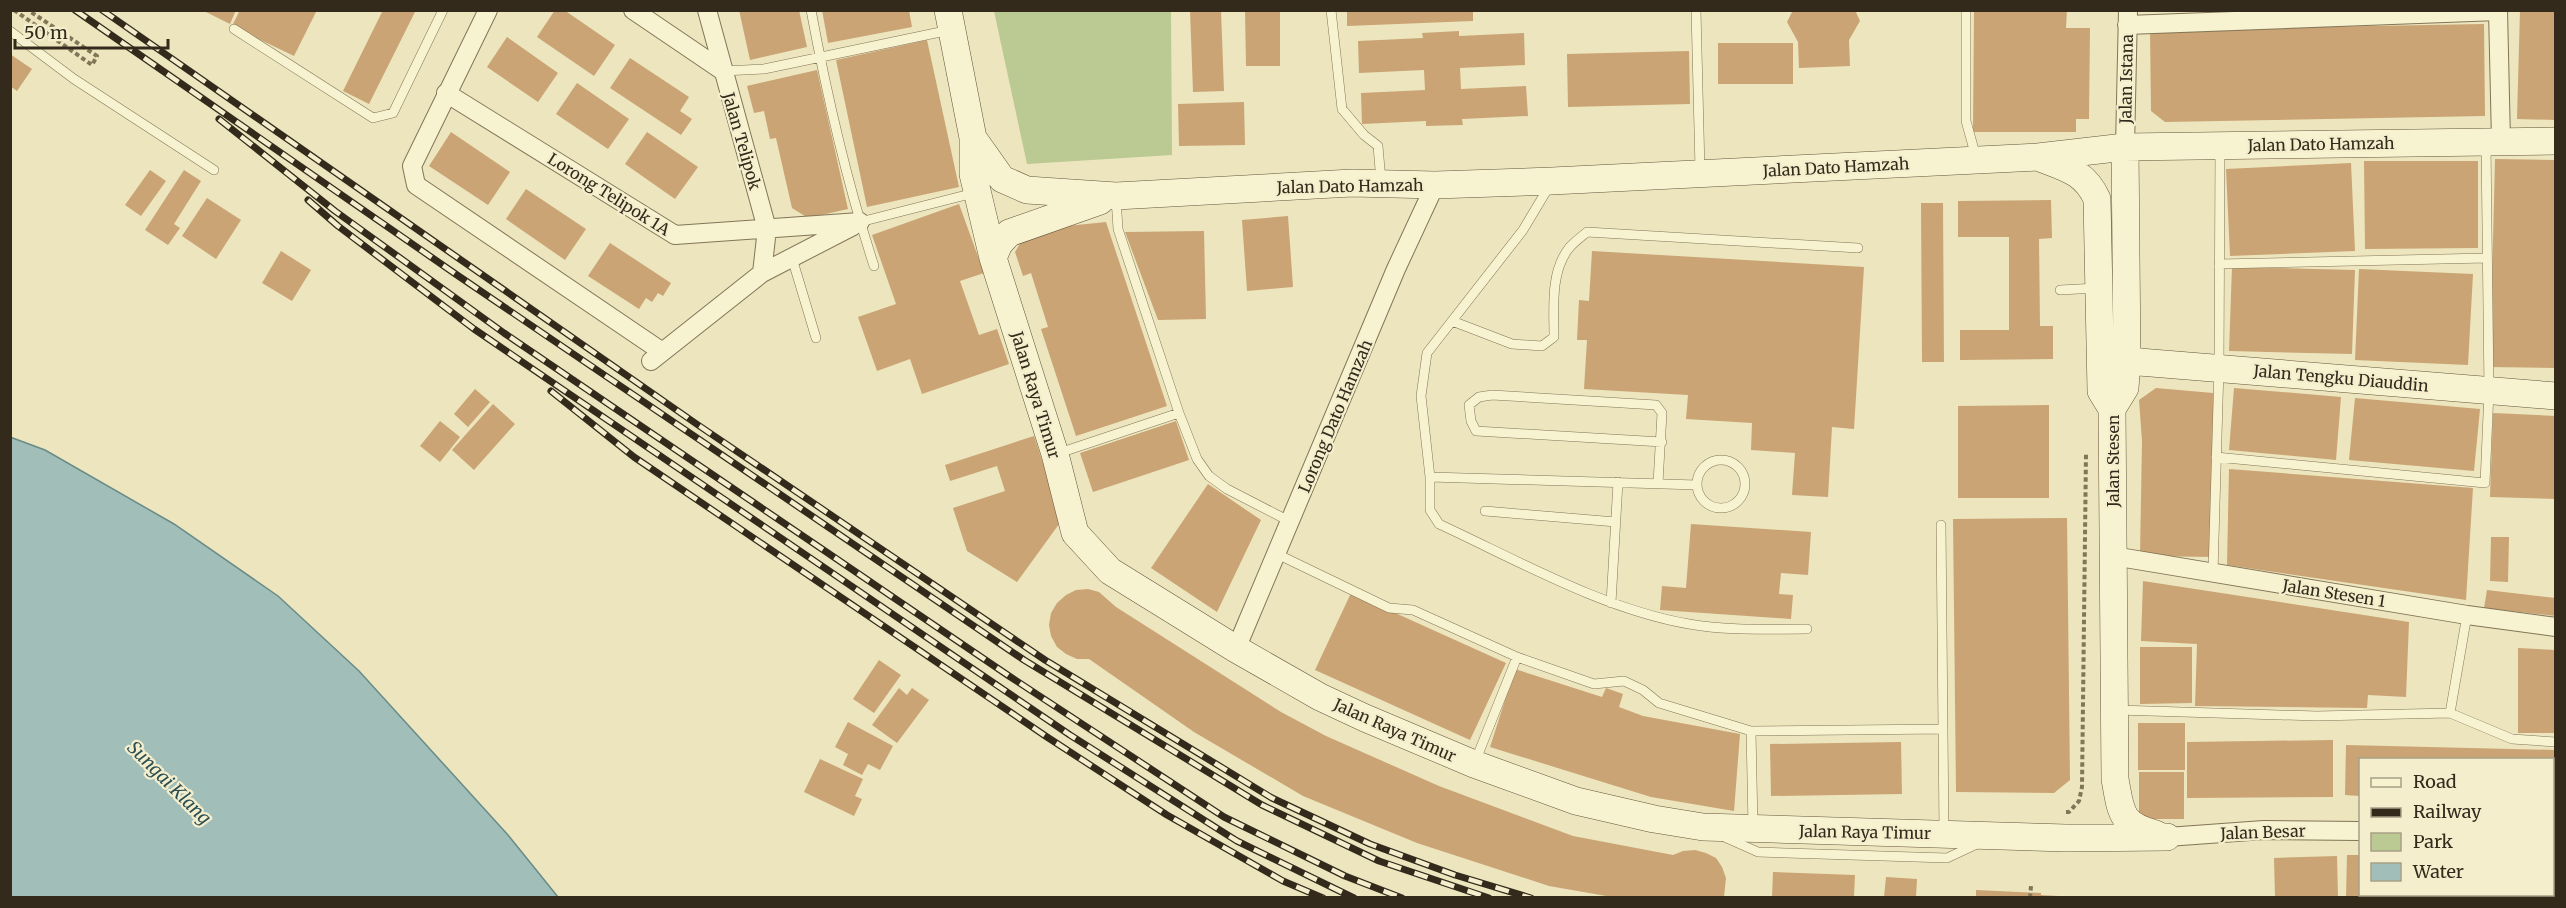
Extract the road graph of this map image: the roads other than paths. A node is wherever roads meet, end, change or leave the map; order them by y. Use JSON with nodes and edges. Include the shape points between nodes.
{"nodes":[{"id":1,"x":443,"y":10,"type":"edge"},
{"id":2,"x":488,"y":10,"type":"edge"},
{"id":3,"x":633,"y":10,"type":"edge"},
{"id":4,"x":707,"y":10,"type":"edge"},
{"id":5,"x":811,"y":10,"type":"edge"},
{"id":6,"x":1331,"y":10,"type":"edge"},
{"id":7,"x":1696,"y":10,"type":"edge"},
{"id":8,"x":1966,"y":10,"type":"edge"},
{"id":9,"x":2498,"y":11,"type":"edge"},
{"id":10,"x":2127,"y":18,"type":"edge"},
{"id":11,"x":950,"y":20,"type":"edge"},
{"id":12,"x":10,"y":30,"type":"edge"},
{"id":13,"x":234,"y":30,"type":"dead end"},
{"id":14,"x":820,"y":56,"type":"junction"},
{"id":15,"x":723,"y":71,"type":"junction"},
{"id":16,"x":446,"y":93,"type":"junction"},
{"id":17,"x":974,"y":138,"type":"junction"},
{"id":18,"x":2493,"y":141,"type":"junction"},
{"id":19,"x":2556,"y":141,"type":"edge"},
{"id":20,"x":2220,"y":145,"type":"junction"},
{"id":21,"x":2125,"y":147,"type":"junction"},
{"id":22,"x":2038,"y":157,"type":"junction"},
{"id":23,"x":1977,"y":160,"type":"junction"},
{"id":24,"x":214,"y":170,"type":"dead end"},
{"id":25,"x":1700,"y":173,"type":"junction"},
{"id":26,"x":1552,"y":181,"type":"junction"},
{"id":27,"x":1381,"y":182,"type":"junction"},
{"id":28,"x":1436,"y":185,"type":"junction"},
{"id":29,"x":977,"y":192,"type":"junction"},
{"id":30,"x":1116,"y":195,"type":"junction"},
{"id":31,"x":860,"y":222,"type":"junction"},
{"id":32,"x":767,"y":229,"type":"junction"},
{"id":33,"x":1858,"y":248,"type":"dead end"},
{"id":34,"x":792,"y":258,"type":"junction"},
{"id":35,"x":993,"y":258,"type":"junction"},
{"id":36,"x":2487,"y":258,"type":"junction"},
{"id":37,"x":2219,"y":264,"type":"junction"},
{"id":38,"x":874,"y":266,"type":"dead end"},
{"id":39,"x":762,"y":273,"type":"junction"},
{"id":40,"x":2100,"y":288,"type":"junction"},
{"id":41,"x":2060,"y":290,"type":"dead end"},
{"id":42,"x":1452,"y":321,"type":"junction"},
{"id":43,"x":816,"y":338,"type":"dead end"},
{"id":44,"x":2127,"y":361,"type":"junction"},
{"id":45,"x":2219,"y":368,"type":"junction"},
{"id":46,"x":2489,"y":391,"type":"junction"},
{"id":47,"x":2556,"y":396,"type":"edge"},
{"id":48,"x":2112,"y":409,"type":"junction"},
{"id":49,"x":1179,"y":413,"type":"junction"},
{"id":50,"x":1662,"y":442,"type":"junction"},
{"id":51,"x":1054,"y":454,"type":"junction"},
{"id":52,"x":2216,"y":457,"type":"junction"},
{"id":53,"x":1430,"y":477,"type":"junction"},
{"id":54,"x":1618,"y":482,"type":"junction"},
{"id":55,"x":1658,"y":483,"type":"junction"},
{"id":56,"x":1696,"y":486,"type":"junction"},
{"id":57,"x":1485,"y":511,"type":"dead end"},
{"id":58,"x":1291,"y":522,"type":"junction"},
{"id":59,"x":1616,"y":522,"type":"junction"},
{"id":60,"x":1941,"y":525,"type":"dead end"},
{"id":61,"x":1277,"y":554,"type":"junction"},
{"id":62,"x":2113,"y":556,"type":"junction"},
{"id":63,"x":2213,"y":573,"type":"junction"},
{"id":64,"x":1611,"y":603,"type":"junction"},
{"id":65,"x":2467,"y":615,"type":"junction"},
{"id":66,"x":2556,"y":627,"type":"edge"},
{"id":67,"x":1807,"y":629,"type":"dead end"},
{"id":68,"x":1236,"y":649,"type":"junction"},
{"id":69,"x":1517,"y":657,"type":"junction"},
{"id":70,"x":2115,"y":710,"type":"junction"},
{"id":71,"x":2450,"y":713,"type":"junction"},
{"id":72,"x":1943,"y":729,"type":"junction"},
{"id":73,"x":1750,"y":731,"type":"junction"},
{"id":74,"x":2556,"y":742,"type":"edge"},
{"id":75,"x":1474,"y":764,"type":"junction"},
{"id":76,"x":2115,"y":779,"type":"junction"},
{"id":77,"x":1703,"y":827,"type":"junction"},
{"id":78,"x":1753,"y":830,"type":"junction"},
{"id":79,"x":2359,"y":831,"type":"edge"},
{"id":80,"x":1944,"y":834,"type":"junction"},
{"id":81,"x":1993,"y":836,"type":"junction"},
{"id":82,"x":2166,"y":837,"type":"junction"},
{"id":83,"x":2066,"y":838,"type":"junction"}],
"edges":[{"from":1,"to":13,"type":"lane","via":[[393,113],[374,117]]},
{"from":2,"to":16,"type":"street"},
{"from":3,"to":15,"type":"street"},
{"from":4,"to":15,"type":"street","name":"Jalan Telipok"},
{"from":5,"to":14,"type":"lane"},
{"from":6,"to":27,"type":"lane","via":[[1342,109],[1378,146]]},
{"from":7,"to":25,"type":"lane"},
{"from":8,"to":23,"type":"lane","via":[[1966,121]]},
{"from":9,"to":10,"type":"street"},
{"from":9,"to":18,"type":"street"},
{"from":10,"to":21,"type":"street","name":"Jalan Istana"},
{"from":11,"to":14,"type":"lane"},
{"from":11,"to":17,"type":"main road"},
{"from":12,"to":24,"type":"lane","via":[[74,79]]},
{"from":14,"to":15,"type":"lane","via":[[764,69]]},
{"from":14,"to":31,"type":"lane"},
{"from":15,"to":32,"type":"street","name":"Jalan Telipok"},
{"from":16,"to":32,"type":"street","name":"Lorong Telipok 1A","via":[[675,235]]},
{"from":16,"to":39,"type":"street","via":[[412,166],[416,185],[656,356]]},
{"from":17,"to":29,"type":"main road","name":"Jalan Raya Timur"},
{"from":17,"to":30,"type":"main road","via":[[1002,179],[1026,190]]},
{"from":18,"to":19,"type":"main road","name":"Jalan Dato Hamzah"},
{"from":18,"to":20,"type":"main road","name":"Jalan Dato Hamzah"},
{"from":18,"to":36,"type":"lane"},
{"from":20,"to":21,"type":"main road","name":"Jalan Dato Hamzah"},
{"from":20,"to":37,"type":"lane"},
{"from":21,"to":22,"type":"main road","name":"Jalan Dato Hamzah"},
{"from":21,"to":44,"type":"main road","name":"Jalan Stesen"},
{"from":22,"to":23,"type":"main road","name":"Jalan Dato Hamzah"},
{"from":22,"to":40,"type":"main road","via":[[2077,172],[2091,185],[2097,199]]},
{"from":23,"to":25,"type":"main road","name":"Jalan Dato Hamzah"},
{"from":25,"to":26,"type":"main road","name":"Jalan Dato Hamzah"},
{"from":26,"to":28,"type":"main road","name":"Jalan Dato Hamzah"},
{"from":26,"to":42,"type":"lane","via":[[1523,230]]},
{"from":27,"to":28,"type":"main road","name":"Jalan Dato Hamzah"},
{"from":27,"to":30,"type":"main road","name":"Jalan Dato Hamzah"},
{"from":28,"to":58,"type":"street","name":"Lorong Dato Hamzah","via":[[1396,269]]},
{"from":29,"to":31,"type":"lane"},
{"from":29,"to":35,"type":"main road","name":"Jalan Raya Timur"},
{"from":30,"to":35,"type":"main road","via":[[1009,233]]},
{"from":30,"to":49,"type":"lane","via":[[1118,229]]},
{"from":31,"to":32,"type":"street","name":"Lorong Telipok 1A"},
{"from":31,"to":34,"type":"street"},
{"from":31,"to":38,"type":"lane"},
{"from":32,"to":39,"type":"street","name":"Jalan Telipok"},
{"from":33,"to":42,"type":"lane","via":[[1587,232],[1560,262],[1554,338],[1542,346],[1512,344]]},
{"from":34,"to":39,"type":"street"},
{"from":34,"to":43,"type":"lane"},
{"from":35,"to":51,"type":"main road","name":"Jalan Raya Timur"},
{"from":36,"to":37,"type":"lane"},
{"from":36,"to":46,"type":"lane"},
{"from":37,"to":45,"type":"lane"},
{"from":40,"to":41,"type":"lane"},
{"from":40,"to":48,"type":"main road","via":[[2101,391]]},
{"from":42,"to":53,"type":"lane","via":[[1427,353],[1421,396]]},
{"from":44,"to":45,"type":"main road","name":"Jalan Tengku Diauddin"},
{"from":44,"to":48,"type":"main road","name":"Jalan Stesen","via":[[2125,388]]},
{"from":45,"to":46,"type":"main road","name":"Jalan Tengku Diauddin"},
{"from":45,"to":52,"type":"lane"},
{"from":46,"to":47,"type":"main road","name":"Jalan Tengku Diauddin"},
{"from":46,"to":52,"type":"lane","via":[[2485,483]]},
{"from":48,"to":62,"type":"main road","name":"Jalan Stesen"},
{"from":49,"to":51,"type":"lane"},
{"from":49,"to":58,"type":"lane","via":[[1197,459],[1209,476]]},
{"from":50,"to":50,"type":"lane","via":[[1476,431],[1469,405],[1479,397],[1492,395],[1656,405],[1662,413]]},
{"from":50,"to":55,"type":"lane"},
{"from":51,"to":68,"type":"main road","name":"Jalan Raya Timur","via":[[1075,533],[1110,571]]},
{"from":52,"to":63,"type":"lane"},
{"from":53,"to":54,"type":"lane"},
{"from":53,"to":64,"type":"lane","via":[[1430,510],[1439,524]]},
{"from":54,"to":55,"type":"lane"},
{"from":54,"to":59,"type":"lane"},
{"from":55,"to":56,"type":"lane"},
{"from":56,"to":56,"type":"lane","via":[[1706,465],[1721,459],[1741,470],[1746,485],[1740,500],[1725,508],[1703,500]]},
{"from":57,"to":59,"type":"lane"},
{"from":58,"to":61,"type":"street","name":"Lorong Dato Hamzah"},
{"from":59,"to":64,"type":"lane"},
{"from":60,"to":72,"type":"lane"},
{"from":61,"to":68,"type":"street","name":"Lorong Dato Hamzah"},
{"from":61,"to":69,"type":"lane","via":[[1389,608],[1413,610]]},
{"from":62,"to":63,"type":"street","name":"Jalan Stesen 1"},
{"from":62,"to":70,"type":"main road","name":"Jalan Stesen"},
{"from":63,"to":65,"type":"street","name":"Jalan Stesen 1"},
{"from":64,"to":67,"type":"lane","via":[[1688,624],[1737,630]]},
{"from":65,"to":66,"type":"street","name":"Jalan Stesen 1"},
{"from":65,"to":71,"type":"lane"},
{"from":68,"to":75,"type":"main road","name":"Jalan Raya Timur","via":[[1320,697]]},
{"from":69,"to":73,"type":"lane","via":[[1594,684],[1624,681],[1659,703]]},
{"from":69,"to":75,"type":"lane"},
{"from":70,"to":71,"type":"lane","via":[[2317,716]]},
{"from":70,"to":76,"type":"main road","name":"Jalan Stesen"},
{"from":71,"to":74,"type":"lane","via":[[2512,740]]},
{"from":72,"to":73,"type":"lane"},
{"from":72,"to":80,"type":"lane"},
{"from":73,"to":78,"type":"lane"},
{"from":75,"to":77,"type":"main road","name":"Jalan Raya Timur","via":[[1576,801]]},
{"from":76,"to":82,"type":"main road","name":"Jalan Stesen","via":[[2121,814],[2141,831]]},
{"from":76,"to":83,"type":"main road","name":"Jalan Stesen","via":[[2100,824]]},
{"from":77,"to":78,"type":"main road","name":"Jalan Raya Timur"},
{"from":77,"to":81,"type":"lane","via":[[1758,852],[1947,858]]},
{"from":78,"to":80,"type":"main road","name":"Jalan Raya Timur"},
{"from":79,"to":82,"type":"street","name":"Jalan Besar","via":[[2265,830]]},
{"from":80,"to":81,"type":"main road","name":"Jalan Raya Timur"},
{"from":81,"to":83,"type":"main road","name":"Jalan Raya Timur"},
{"from":82,"to":83,"type":"main road","name":"Jalan Raya Timur"}]}
